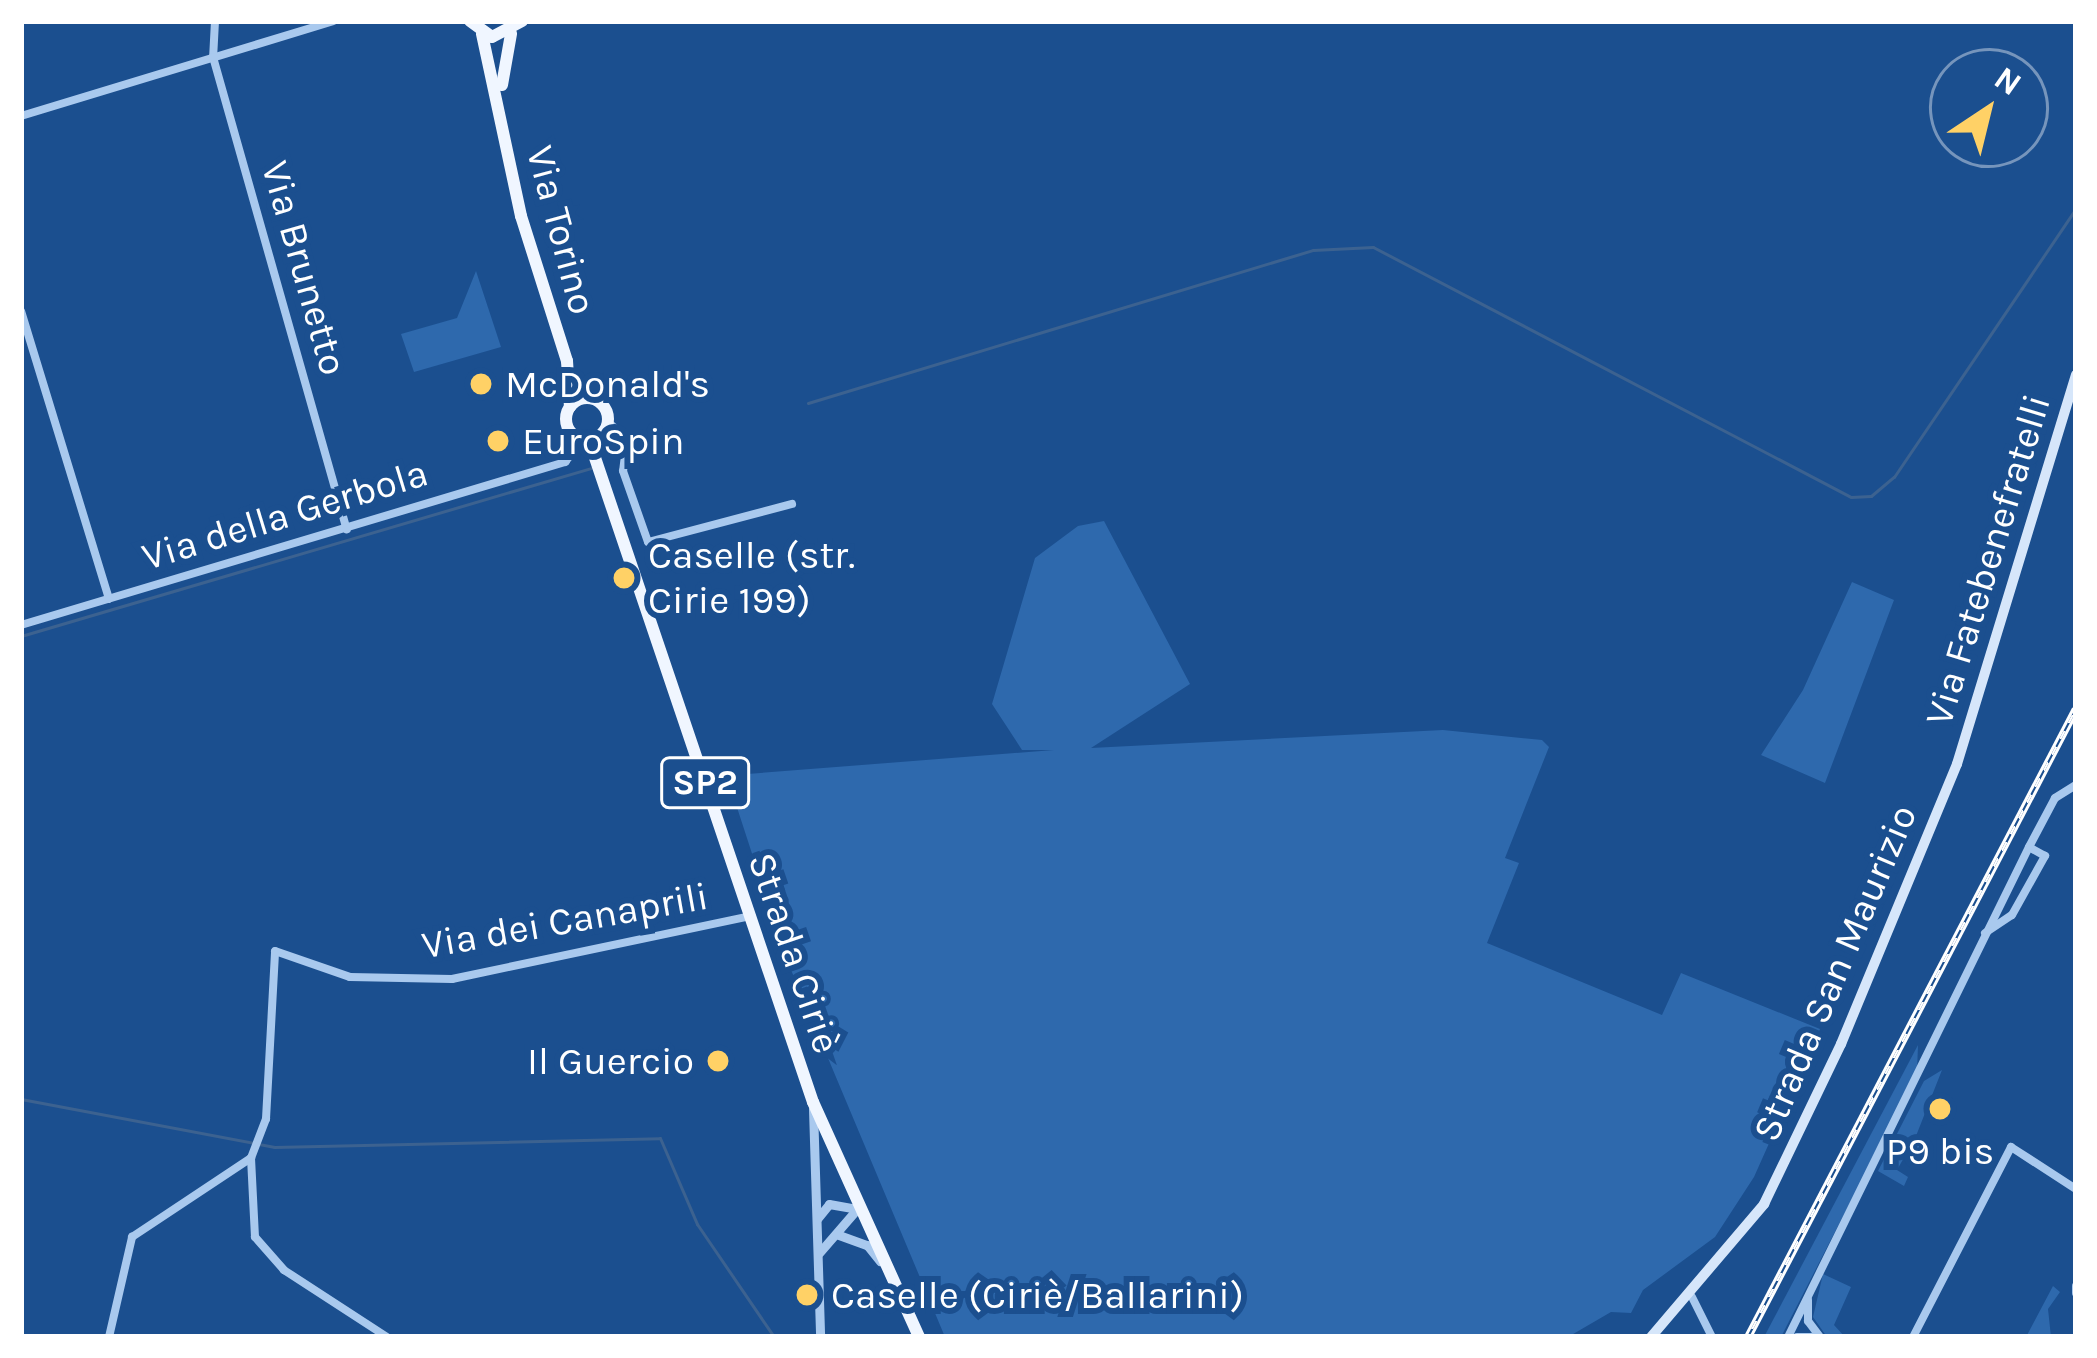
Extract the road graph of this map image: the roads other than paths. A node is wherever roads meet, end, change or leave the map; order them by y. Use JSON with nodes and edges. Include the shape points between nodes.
{"nodes":[{"id":1,"x":215,"y":21,"type":"edge"},
{"id":2,"x":333,"y":21,"type":"edge"},
{"id":3,"x":470,"y":21,"type":"edge"},
{"id":4,"x":522,"y":21,"type":"edge"},
{"id":5,"x":482,"y":34,"type":"junction"},
{"id":6,"x":511,"y":34,"type":"junction"},
{"id":7,"x":213,"y":57,"type":"junction"},
{"id":8,"x":502,"y":113,"type":"junction"},
{"id":9,"x":21,"y":116,"type":"edge"},
{"id":10,"x":21,"y":311,"type":"edge"},
{"id":11,"x":567,"y":361,"type":"junction"},
{"id":12,"x":2076,"y":375,"type":"edge"},
{"id":13,"x":595,"y":400,"type":"junction"},
{"id":14,"x":570,"y":407,"type":"junction"},
{"id":15,"x":568,"y":427,"type":"junction"},
{"id":16,"x":596,"y":435,"type":"junction"},
{"id":17,"x":565,"y":462,"type":"junction"},
{"id":18,"x":792,"y":504,"type":"dead end"},
{"id":19,"x":347,"y":529,"type":"junction"},
{"id":20,"x":109,"y":599,"type":"junction"},
{"id":21,"x":21,"y":625,"type":"edge"},
{"id":22,"x":1957,"y":764,"type":"joint"},
{"id":23,"x":2076,"y":785,"type":"edge"},
{"id":24,"x":2029,"y":847,"type":"junction"},
{"id":25,"x":751,"y":916,"type":"junction"},
{"id":26,"x":1983,"y":934,"type":"junction"},
{"id":27,"x":814,"y":1102,"type":"junction"},
{"id":28,"x":251,"y":1158,"type":"junction"},
{"id":29,"x":2076,"y":1189,"type":"edge"},
{"id":30,"x":857,"y":1208,"type":"junction"},
{"id":31,"x":814,"y":1226,"type":"junction"},
{"id":32,"x":836,"y":1234,"type":"junction"},
{"id":33,"x":887,"y":1270,"type":"junction"},
{"id":34,"x":816,"y":1282,"type":"junction"},
{"id":35,"x":1810,"y":1293,"type":"junction"},
{"id":36,"x":1692,"y":1297,"type":"junction"},
{"id":37,"x":109,"y":1337,"type":"edge"},
{"id":38,"x":387,"y":1337,"type":"edge"},
{"id":39,"x":820,"y":1337,"type":"edge"},
{"id":40,"x":920,"y":1337,"type":"edge"},
{"id":41,"x":1651,"y":1337,"type":"edge"},
{"id":42,"x":1712,"y":1337,"type":"edge"},
{"id":43,"x":1788,"y":1337,"type":"edge"},
{"id":44,"x":1797,"y":1337,"type":"edge"},
{"id":45,"x":1817,"y":1337,"type":"edge"},
{"id":46,"x":1913,"y":1337,"type":"edge"}],
"edges":[{"from":1,"to":7,"type":"street","name":"Via Brunetto"},
{"from":2,"to":7,"type":"street"},
{"from":3,"to":5,"type":"main road"},
{"from":4,"to":6,"type":"main road"},
{"from":5,"to":6,"type":"main road"},
{"from":5,"to":8,"type":"main road","name":"Via Torino"},
{"from":6,"to":8,"type":"main road","name":"Via Torino"},
{"from":7,"to":9,"type":"street"},
{"from":7,"to":19,"type":"street","name":"Via Brunetto"},
{"from":8,"to":11,"type":"main road","name":"Via Torino","via":[[521,216]]},
{"from":10,"to":20,"type":"street"},
{"from":11,"to":13,"type":"main road","name":"Via Torino"},
{"from":11,"to":14,"type":"main road","name":"Via Torino"},
{"from":12,"to":22,"type":"main road","name":"Via Fatebenefratelli"},
{"from":13,"to":14,"type":"main road"},
{"from":13,"to":16,"type":"main road","name":"Via Torino"},
{"from":14,"to":15,"type":"main road","name":"Via Torino"},
{"from":15,"to":16,"type":"main road"},
{"from":15,"to":17,"type":"street"},
{"from":16,"to":17,"type":"street"},
{"from":16,"to":18,"type":"street","via":[[629,450],[623,471],[648,542]]},
{"from":16,"to":25,"type":"main road","name":"Strada Ciriè","number":"SP2"},
{"from":17,"to":19,"type":"street","name":"Via della Gerbola"},
{"from":19,"to":20,"type":"street","name":"Via della Gerbola"},
{"from":20,"to":21,"type":"street","name":"Via della Gerbola"},
{"from":22,"to":36,"type":"main road","name":"Strada San Maurizio","via":[[1841,1044],[1764,1204]]},
{"from":23,"to":24,"type":"street","via":[[2055,798]]},
{"from":24,"to":26,"type":"street"},
{"from":24,"to":26,"type":"street","via":[[2045,856],[2012,915]]},
{"from":25,"to":27,"type":"main road","name":"Strada Ciriè","number":"SP2"},
{"from":25,"to":28,"type":"street","name":"Via dei Canaprili","via":[[452,980],[350,977],[275,951],[261,1137]]},
{"from":26,"to":35,"type":"street","via":[[1936,1027],[1923,1074]]},
{"from":27,"to":30,"type":"main road","number":"SP2"},
{"from":27,"to":31,"type":"street","name":"Strada Ciriè"},
{"from":28,"to":37,"type":"street","via":[[132,1237]]},
{"from":28,"to":38,"type":"street","name":"Via dei Canaprili","via":[[251,1221],[267,1254]]},
{"from":29,"to":46,"type":"street","via":[[2011,1147]]},
{"from":30,"to":31,"type":"street","via":[[829,1204]]},
{"from":30,"to":32,"type":"street"},
{"from":30,"to":33,"type":"main road","number":"SP2"},
{"from":31,"to":34,"type":"street","name":"Strada Ciriè"},
{"from":32,"to":33,"type":"street","via":[[866,1245]]},
{"from":32,"to":34,"type":"street","via":[[819,1252]]},
{"from":33,"to":40,"type":"main road","number":"SP2"},
{"from":34,"to":39,"type":"street","name":"Strada Ciriè"},
{"from":35,"to":43,"type":"street"},
{"from":35,"to":45,"type":"street","via":[[1808,1321]]},
{"from":36,"to":41,"type":"main road","name":"Strada San Maurizio"},
{"from":36,"to":42,"type":"street"},
{"from":44,"to":45,"type":"street"}]}
